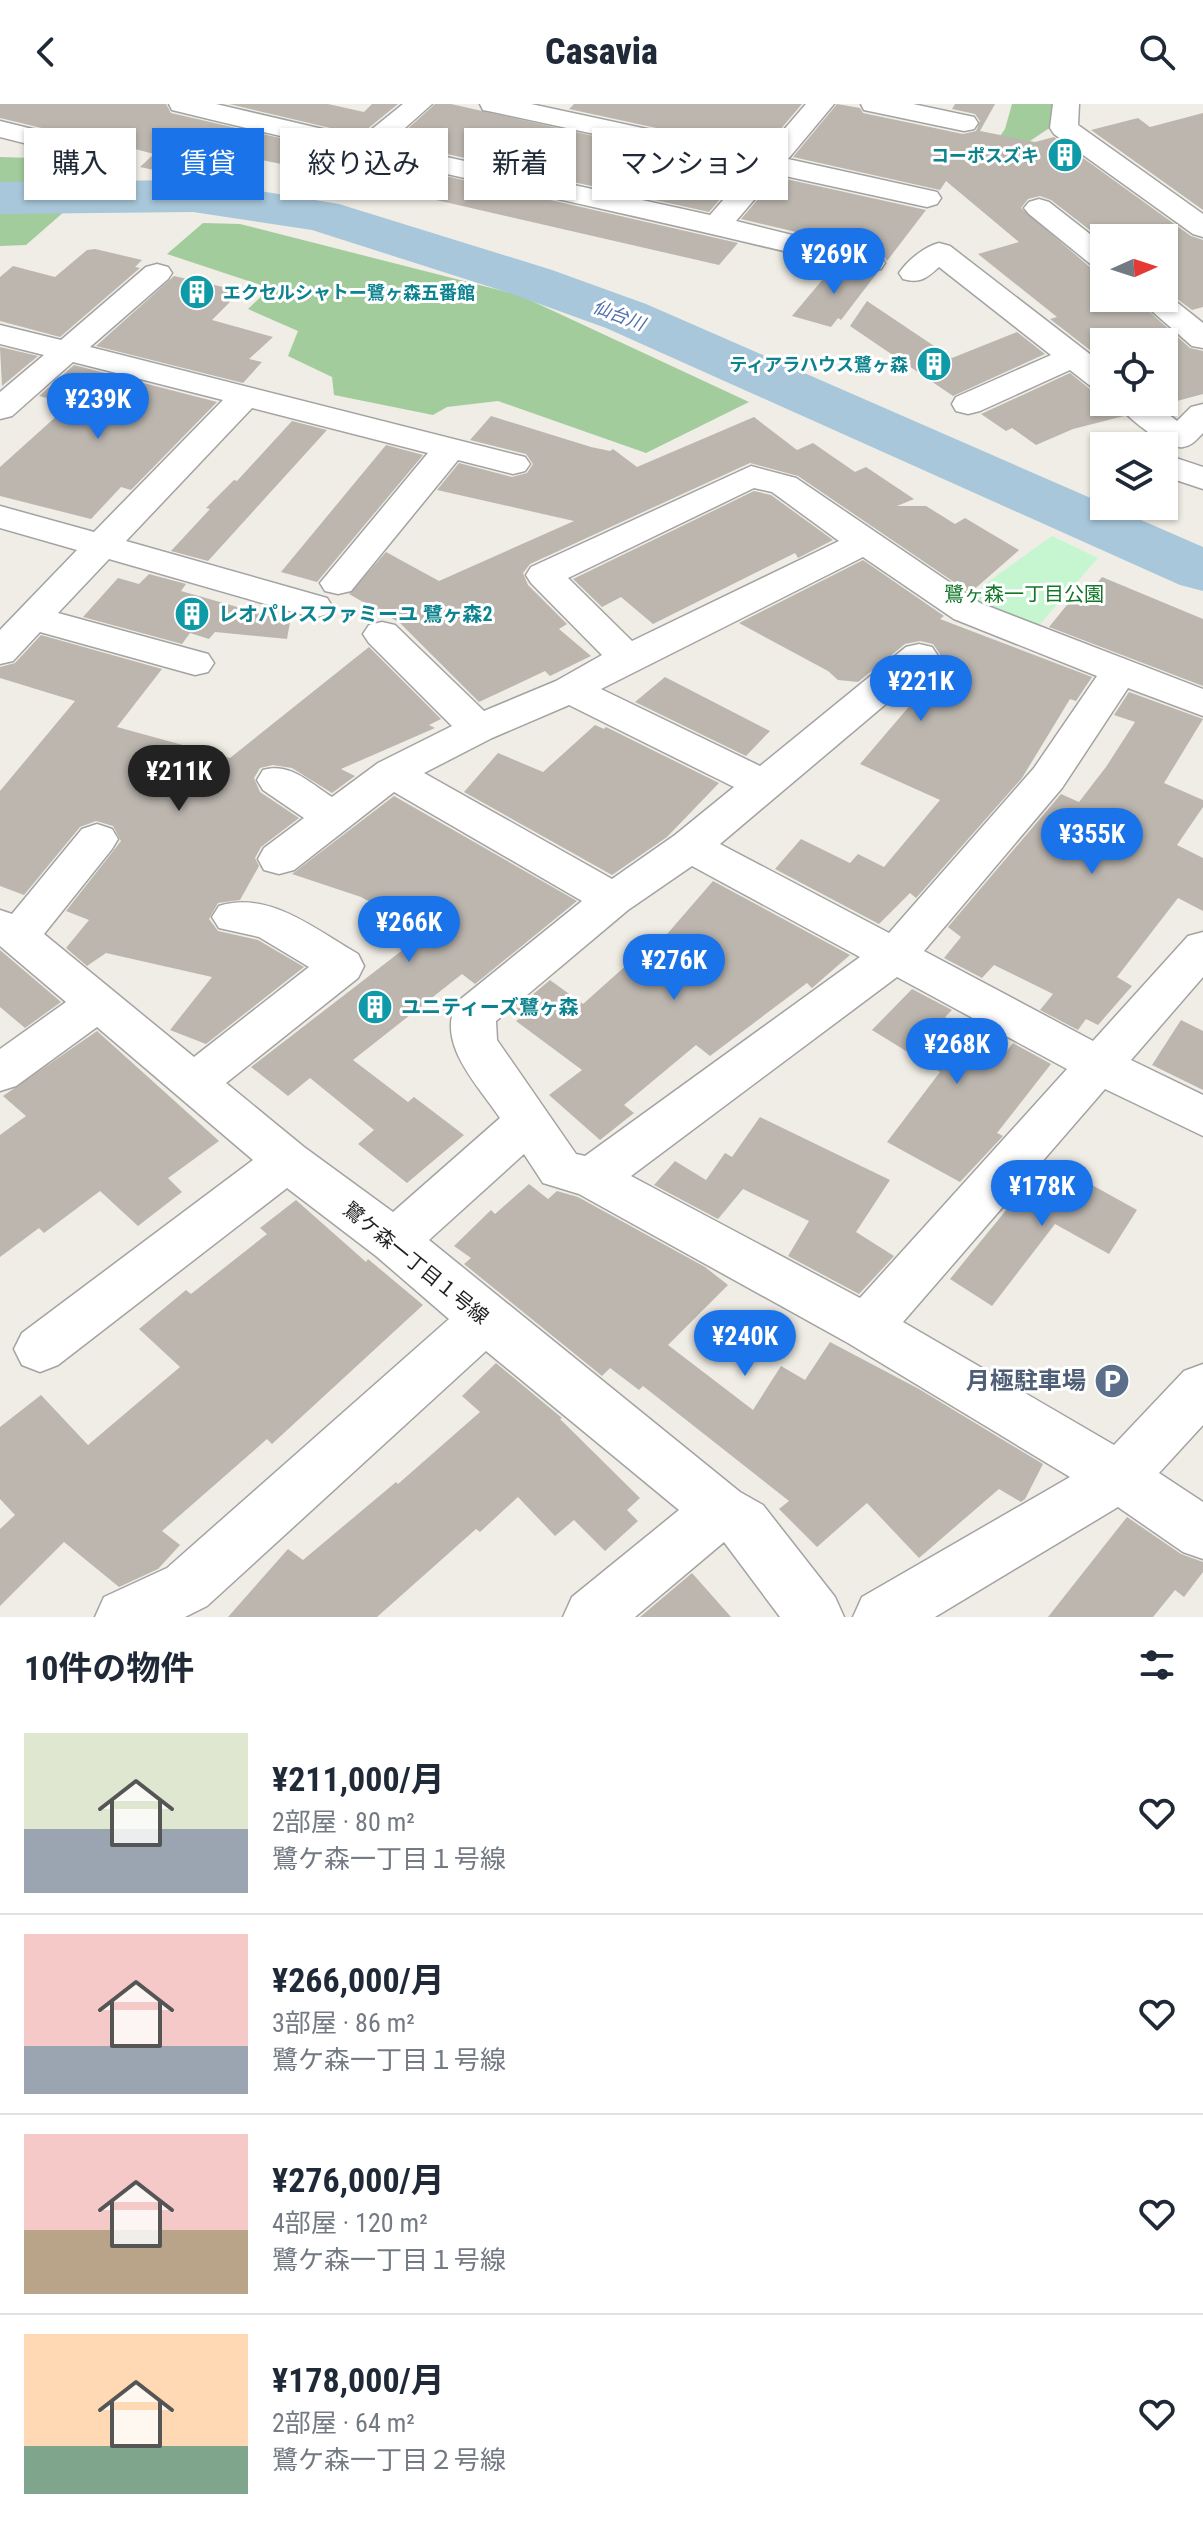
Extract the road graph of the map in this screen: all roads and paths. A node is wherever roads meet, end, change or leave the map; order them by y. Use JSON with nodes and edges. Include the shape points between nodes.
{"nodes":[{"id":1,"x":182,"y":104,"type":"edge"},
{"id":2,"x":419,"y":104,"type":"edge"},
{"id":3,"x":493,"y":104,"type":"edge"},
{"id":4,"x":821,"y":104,"type":"edge"},
{"id":5,"x":874,"y":104,"type":"edge"},
{"id":6,"x":1066,"y":104,"type":"edge"},
{"id":7,"x":964,"y":123,"type":"dead end"},
{"id":8,"x":282,"y":128,"type":"edge"},
{"id":9,"x":390,"y":128,"type":"edge"},
{"id":10,"x":604,"y":128,"type":"edge"},
{"id":11,"x":0,"y":129,"type":"edge"},
{"id":12,"x":24,"y":135,"type":"edge"},
{"id":13,"x":788,"y":144,"type":"edge"},
{"id":14,"x":448,"y":166,"type":"edge"},
{"id":15,"x":788,"y":168,"type":"edge"},
{"id":16,"x":927,"y":198,"type":"dead end"},
{"id":17,"x":739,"y":200,"type":"edge"},
{"id":18,"x":1039,"y":208,"type":"dead end"},
{"id":19,"x":717,"y":225,"type":"junction"},
{"id":20,"x":1203,"y":228,"type":"edge"},
{"id":21,"x":1090,"y":249,"type":"edge"},
{"id":22,"x":870,"y":263,"type":"dead end"},
{"id":23,"x":157,"y":273,"type":"dead end"},
{"id":24,"x":914,"y":273,"type":"dead end"},
{"id":25,"x":1169,"y":312,"type":"edge"},
{"id":26,"x":0,"y":334,"type":"edge"},
{"id":27,"x":1203,"y":339,"type":"edge"},
{"id":28,"x":65,"y":350,"type":"junction"},
{"id":29,"x":1072,"y":357,"type":"junction"},
{"id":30,"x":1090,"y":370,"type":"edge"},
{"id":31,"x":245,"y":396,"type":"junction"},
{"id":32,"x":968,"y":404,"type":"dead end"},
{"id":33,"x":0,"y":409,"type":"edge"},
{"id":34,"x":1203,"y":414,"type":"edge"},
{"id":35,"x":1178,"y":443,"type":"edge"},
{"id":36,"x":450,"y":448,"type":"junction"},
{"id":37,"x":1178,"y":460,"type":"edge"},
{"id":38,"x":513,"y":464,"type":"dead end"},
{"id":39,"x":1203,"y":479,"type":"edge"},
{"id":40,"x":0,"y":517,"type":"edge"},
{"id":41,"x":865,"y":542,"type":"junction"},
{"id":42,"x":102,"y":546,"type":"junction"},
{"id":43,"x":32,"y":618,"type":"junction"},
{"id":44,"x":382,"y":634,"type":"dead end"},
{"id":45,"x":0,"y":652,"type":"edge"},
{"id":46,"x":919,"y":656,"type":"dead end"},
{"id":47,"x":627,"y":658,"type":"junction"},
{"id":48,"x":195,"y":663,"type":"dead end"},
{"id":49,"x":1119,"y":672,"type":"junction"},
{"id":50,"x":570,"y":690,"type":"junction"},
{"id":51,"x":1203,"y":703,"type":"edge"},
{"id":52,"x":478,"y":729,"type":"junction"},
{"id":53,"x":392,"y":773,"type":"junction"},
{"id":54,"x":277,"y":780,"type":"dead end"},
{"id":55,"x":762,"y":784,"type":"junction"},
{"id":56,"x":333,"y":818,"type":"junction"},
{"id":57,"x":97,"y":839,"type":"dead end"},
{"id":58,"x":690,"y":846,"type":"junction"},
{"id":59,"x":279,"y":859,"type":"dead end"},
{"id":60,"x":613,"y":899,"type":"junction"},
{"id":61,"x":234,"y":917,"type":"dead end"},
{"id":62,"x":9,"y":931,"type":"edge"},
{"id":63,"x":1203,"y":948,"type":"edge"},
{"id":64,"x":896,"y":954,"type":"junction"},
{"id":65,"x":96,"y":1004,"type":"junction"},
{"id":66,"x":1097,"y":1064,"type":"junction"},
{"id":67,"x":0,"y":1073,"type":"edge"},
{"id":68,"x":193,"y":1084,"type":"junction"},
{"id":69,"x":1203,"y":1117,"type":"edge"},
{"id":70,"x":528,"y":1122,"type":"junction"},
{"id":71,"x":287,"y":1161,"type":"junction"},
{"id":72,"x":592,"y":1178,"type":"junction"},
{"id":73,"x":394,"y":1241,"type":"junction"},
{"id":74,"x":485,"y":1319,"type":"junction"},
{"id":75,"x":866,"y":1327,"type":"junction"},
{"id":76,"x":40,"y":1349,"type":"dead end"},
{"id":77,"x":1203,"y":1388,"type":"edge"},
{"id":78,"x":1119,"y":1477,"type":"junction"},
{"id":79,"x":721,"y":1510,"type":"junction"},
{"id":80,"x":1203,"y":1533,"type":"edge"},
{"id":81,"x":124,"y":1617,"type":"edge"},
{"id":82,"x":592,"y":1617,"type":"edge"},
{"id":83,"x":815,"y":1617,"type":"edge"},
{"id":84,"x":882,"y":1617,"type":"edge"}],
"edges":[{"from":1,"to":8,"type":"street"},
{"from":2,"to":9,"type":"street"},
{"from":3,"to":10,"type":"street"},
{"from":4,"to":13,"type":"street"},
{"from":5,"to":7,"type":"street"},
{"from":6,"to":20,"type":"street","via":[[1064,128]]},
{"from":11,"to":12,"type":"street"},
{"from":14,"to":19,"type":"street"},
{"from":15,"to":16,"type":"street"},
{"from":17,"to":19,"type":"street"},
{"from":18,"to":21,"type":"street"},
{"from":19,"to":22,"type":"street"},
{"from":23,"to":28,"type":"street"},
{"from":24,"to":29,"type":"street","via":[[939,252]]},
{"from":25,"to":27,"type":"street"},
{"from":26,"to":28,"type":"street"},
{"from":28,"to":31,"type":"street"},
{"from":28,"to":33,"type":"street"},
{"from":29,"to":30,"type":"street"},
{"from":29,"to":32,"type":"street"},
{"from":31,"to":36,"type":"street"},
{"from":31,"to":42,"type":"street"},
{"from":34,"to":35,"type":"street"},
{"from":36,"to":38,"type":"street"},
{"from":36,"to":42,"type":"street","via":[[326,594]]},
{"from":37,"to":39,"type":"street"},
{"from":40,"to":42,"type":"street"},
{"from":41,"to":47,"type":"street"},
{"from":41,"to":47,"type":"street","via":[[784,485],[751,476],[544,575]]},
{"from":41,"to":49,"type":"street","via":[[967,611]]},
{"from":42,"to":43,"type":"street"},
{"from":43,"to":45,"type":"street"},
{"from":43,"to":48,"type":"street"},
{"from":44,"to":52,"type":"street"},
{"from":46,"to":55,"type":"street"},
{"from":47,"to":50,"type":"street"},
{"from":49,"to":51,"type":"street"},
{"from":49,"to":64,"type":"street","via":[[1048,778]]},
{"from":50,"to":52,"type":"street"},
{"from":50,"to":55,"type":"street"},
{"from":52,"to":53,"type":"street"},
{"from":53,"to":56,"type":"street"},
{"from":53,"to":60,"type":"street"},
{"from":54,"to":56,"type":"street"},
{"from":55,"to":58,"type":"street"},
{"from":56,"to":59,"type":"street"},
{"from":57,"to":62,"type":"street"},
{"from":58,"to":60,"type":"street"},
{"from":58,"to":64,"type":"street"},
{"from":60,"to":70,"type":"street","via":[[473,1014],[474,1043]]},
{"from":61,"to":68,"type":"street","via":[[269,922],[342,966]]},
{"from":62,"to":65,"type":"street","name":"鷺ケ森一丁目１号線"},
{"from":63,"to":66,"type":"street"},
{"from":64,"to":66,"type":"street"},
{"from":64,"to":72,"type":"street"},
{"from":65,"to":67,"type":"street"},
{"from":65,"to":68,"type":"street","name":"鷺ケ森一丁目１号線"},
{"from":66,"to":69,"type":"street"},
{"from":66,"to":75,"type":"street"},
{"from":68,"to":71,"type":"street","name":"鷺ケ森一丁目１号線"},
{"from":70,"to":72,"type":"street","via":[[560,1169]]},
{"from":70,"to":73,"type":"street"},
{"from":71,"to":73,"type":"street","name":"鷺ケ森一丁目１号線"},
{"from":71,"to":76,"type":"street"},
{"from":72,"to":75,"type":"street"},
{"from":73,"to":74,"type":"street","name":"鷺ケ森一丁目１号線"},
{"from":74,"to":79,"type":"street","name":"鷺ケ森一丁目１号線"},
{"from":74,"to":81,"type":"street","via":[[187,1587]]},
{"from":75,"to":78,"type":"street"},
{"from":77,"to":78,"type":"street"},
{"from":78,"to":80,"type":"street"},
{"from":78,"to":84,"type":"street"},
{"from":79,"to":82,"type":"street"},
{"from":79,"to":83,"type":"street","name":"鷺ケ森一丁目１号線","via":[[743,1523]]}]}
